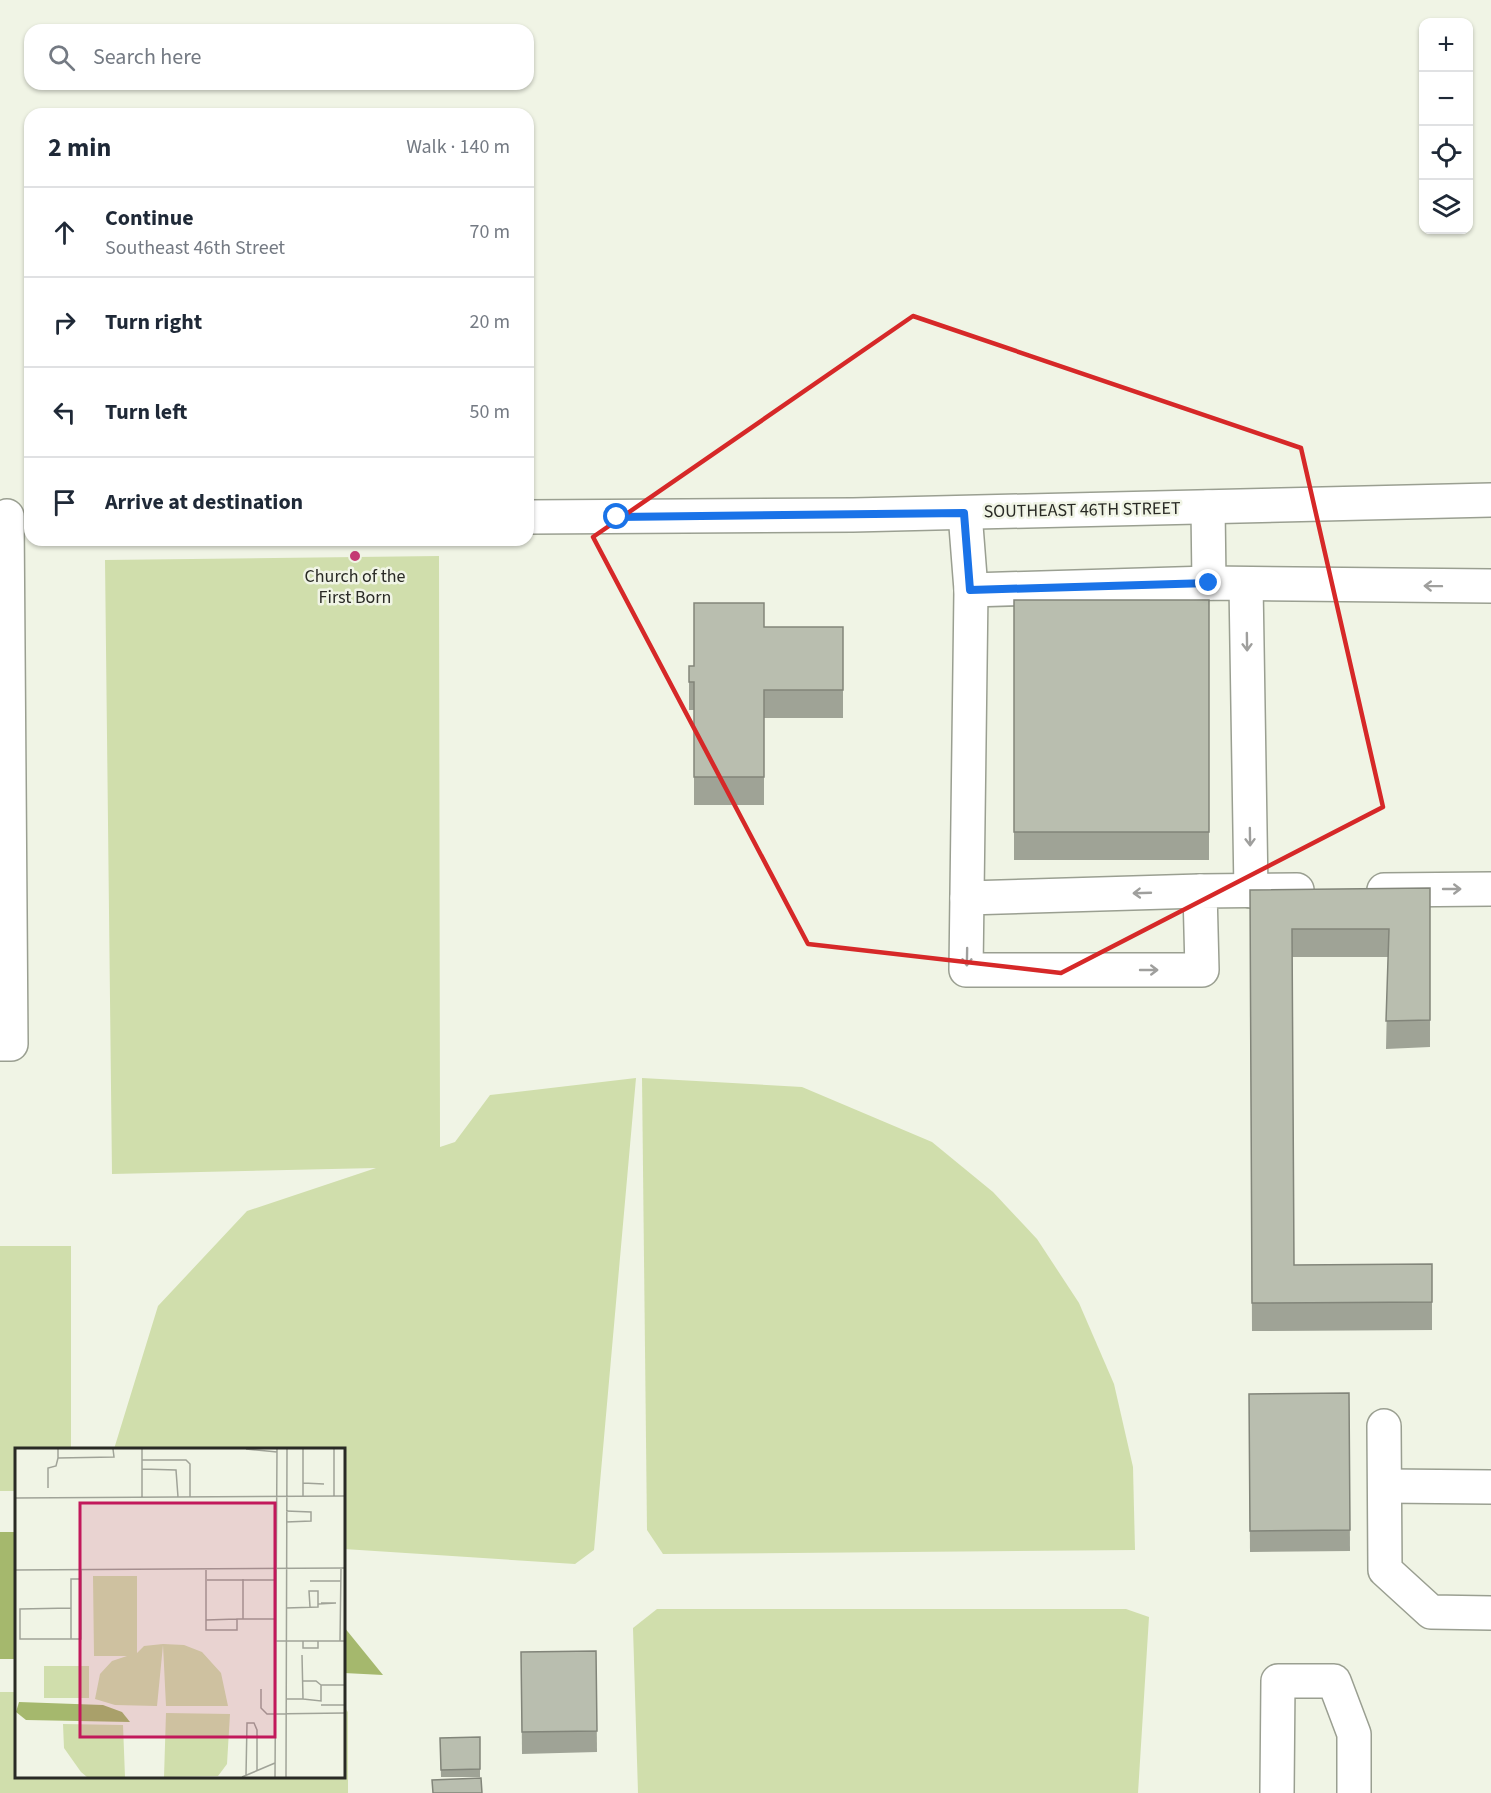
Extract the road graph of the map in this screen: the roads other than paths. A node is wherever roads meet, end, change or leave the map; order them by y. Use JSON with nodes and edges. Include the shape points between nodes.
{"nodes":[{"id":1,"x":1491,"y":500,"type":"edge"},
{"id":2,"x":1208,"y":507,"type":"junction"},
{"id":3,"x":964,"y":513,"type":"junction"},
{"id":4,"x":12,"y":516,"type":"edge"},
{"id":5,"x":534,"y":517,"type":"edge"},
{"id":6,"x":1209,"y":583,"type":"junction"},
{"id":7,"x":1246,"y":584,"type":"junction"},
{"id":8,"x":4,"y":585,"type":"edge"},
{"id":9,"x":1491,"y":586,"type":"edge"},
{"id":10,"x":970,"y":590,"type":"junction"},
{"id":11,"x":1491,"y":889,"type":"edge"},
{"id":12,"x":1323,"y":890,"type":"edge"},
{"id":13,"x":1359,"y":890,"type":"edge"},
{"id":14,"x":1200,"y":891,"type":"junction"},
{"id":15,"x":1251,"y":891,"type":"junction"},
{"id":16,"x":967,"y":898,"type":"junction"},
{"id":17,"x":0,"y":1044,"type":"edge"},
{"id":18,"x":1384,"y":1426,"type":"dead end"},
{"id":19,"x":1385,"y":1486,"type":"junction"},
{"id":20,"x":1491,"y":1487,"type":"edge"},
{"id":21,"x":1491,"y":1613,"type":"edge"},
{"id":22,"x":1277,"y":1793,"type":"edge"},
{"id":23,"x":1354,"y":1793,"type":"edge"}],
"edges":[{"from":1,"to":2,"type":"street","name":"SOUTHEAST 46TH STREET"},
{"from":2,"to":3,"type":"street","name":"SOUTHEAST 46TH STREET"},
{"from":2,"to":6,"type":"street"},
{"from":3,"to":5,"type":"street","name":"SOUTHEAST 46TH STREET"},
{"from":3,"to":10,"type":"street"},
{"from":4,"to":8,"type":"street"},
{"from":6,"to":7,"type":"street"},
{"from":6,"to":10,"type":"street"},
{"from":9,"to":7,"type":"street","one_way":true},
{"from":7,"to":15,"type":"street","one_way":true},
{"from":8,"to":17,"type":"street","via":[[10,1044]]},
{"from":10,"to":16,"type":"street"},
{"from":13,"to":11,"type":"street","one_way":true},
{"from":12,"to":15,"type":"street"},
{"from":14,"to":15,"type":"street"},
{"from":14,"to":16,"type":"street","one_way":true},
{"from":16,"to":14,"type":"street","one_way":true,"via":[[966,970],[1202,970]]},
{"from":18,"to":19,"type":"street"},
{"from":19,"to":20,"type":"street"},
{"from":19,"to":21,"type":"street","via":[[1385,1570],[1431,1612]]},
{"from":22,"to":23,"type":"street","via":[[1278,1681],[1334,1681],[1354,1734]]}]}
